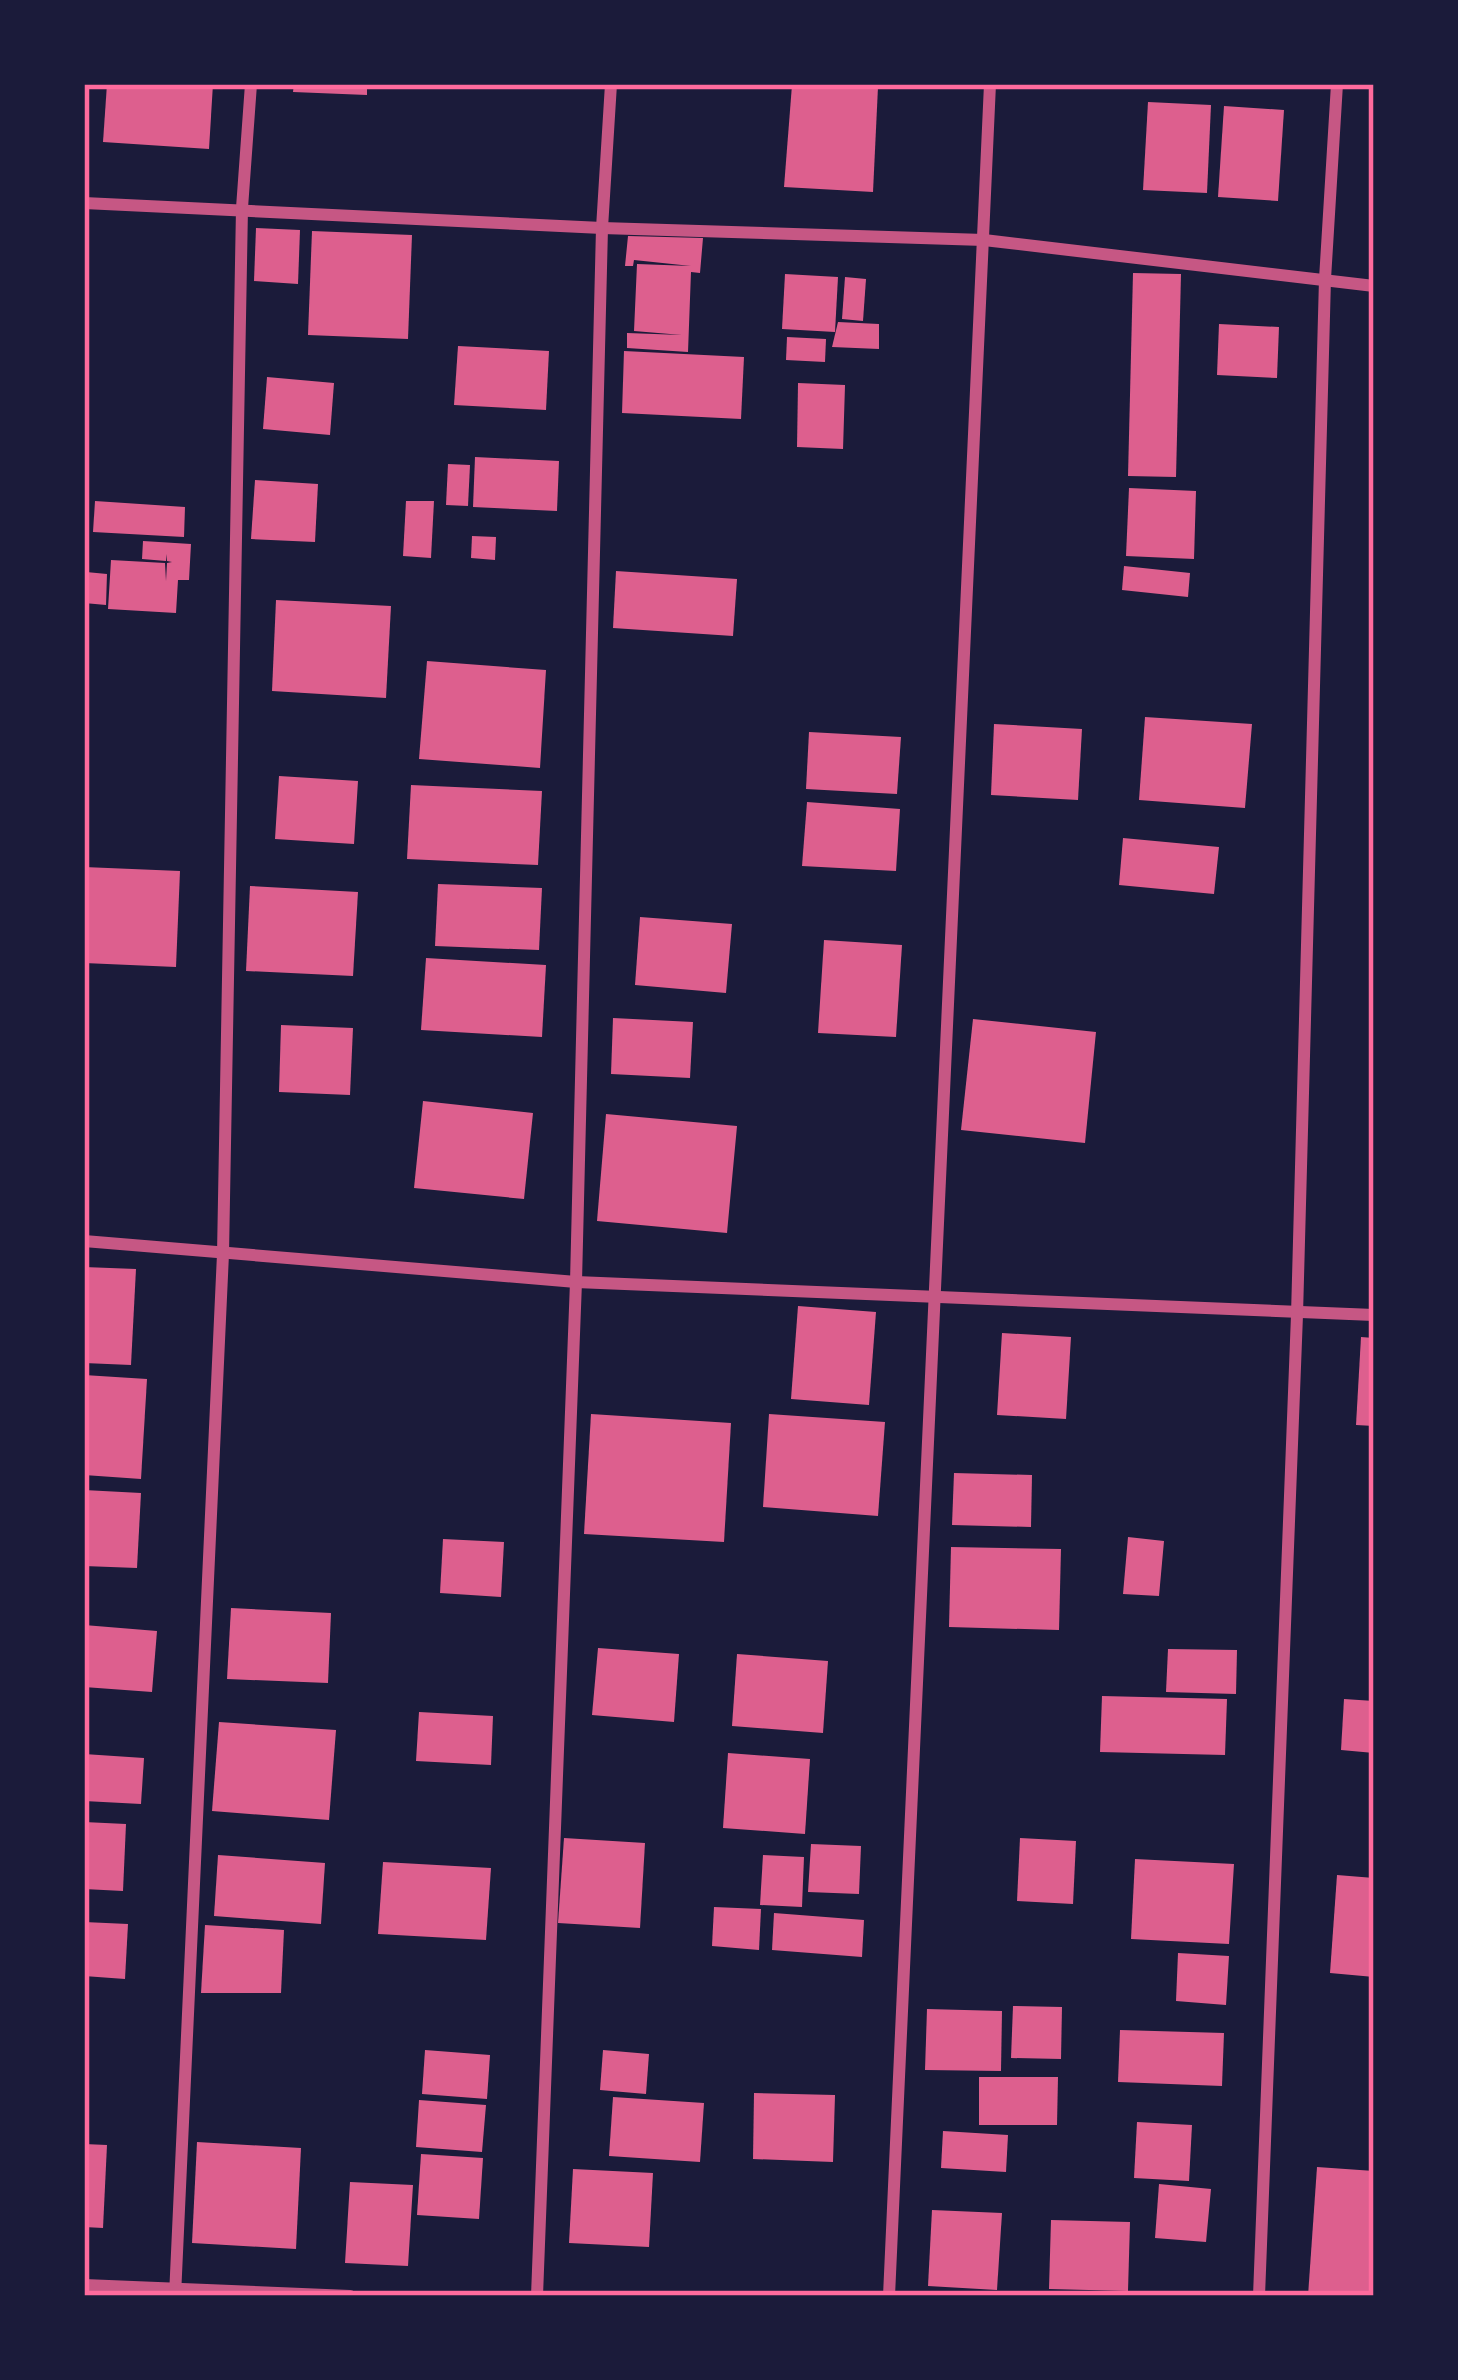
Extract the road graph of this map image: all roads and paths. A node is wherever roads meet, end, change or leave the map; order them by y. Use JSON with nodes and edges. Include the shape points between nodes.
{"nodes":[{"id":1,"x":250,"y":84,"type":"edge"},
{"id":2,"x":611,"y":84,"type":"edge"},
{"id":3,"x":990,"y":84,"type":"edge"},
{"id":4,"x":1336,"y":84,"type":"edge"},
{"id":5,"x":84,"y":203,"type":"edge"},
{"id":6,"x":242,"y":208,"type":"junction"},
{"id":7,"x":602,"y":228,"type":"junction"},
{"id":8,"x":984,"y":240,"type":"junction"},
{"id":9,"x":1325,"y":279,"type":"junction"},
{"id":10,"x":1374,"y":286,"type":"edge"},
{"id":11,"x":84,"y":1241,"type":"edge"},
{"id":12,"x":223,"y":1254,"type":"junction"},
{"id":13,"x":576,"y":1282,"type":"junction"},
{"id":14,"x":932,"y":1300,"type":"junction"},
{"id":15,"x":1297,"y":1315,"type":"junction"},
{"id":16,"x":1374,"y":1315,"type":"edge"},
{"id":17,"x":84,"y":2285,"type":"edge"},
{"id":18,"x":175,"y":2291,"type":"edge"},
{"id":19,"x":350,"y":2296,"type":"edge"},
{"id":20,"x":537,"y":2296,"type":"edge"},
{"id":21,"x":889,"y":2296,"type":"edge"},
{"id":22,"x":1259,"y":2296,"type":"edge"}],
"edges":[{"from":1,"to":6,"type":"street"},
{"from":2,"to":7,"type":"street"},
{"from":3,"to":8,"type":"street"},
{"from":4,"to":9,"type":"street"},
{"from":5,"to":6,"type":"street"},
{"from":6,"to":7,"type":"street"},
{"from":6,"to":12,"type":"street"},
{"from":7,"to":8,"type":"street"},
{"from":7,"to":13,"type":"street"},
{"from":8,"to":9,"type":"street"},
{"from":8,"to":14,"type":"street"},
{"from":9,"to":10,"type":"street"},
{"from":9,"to":15,"type":"street"},
{"from":11,"to":12,"type":"street"},
{"from":12,"to":13,"type":"street"},
{"from":12,"to":18,"type":"street"},
{"from":13,"to":14,"type":"street"},
{"from":13,"to":20,"type":"street"},
{"from":14,"to":15,"type":"street"},
{"from":14,"to":21,"type":"street"},
{"from":15,"to":16,"type":"street"},
{"from":15,"to":22,"type":"street"},
{"from":17,"to":18,"type":"street"},
{"from":18,"to":19,"type":"street"}]}
